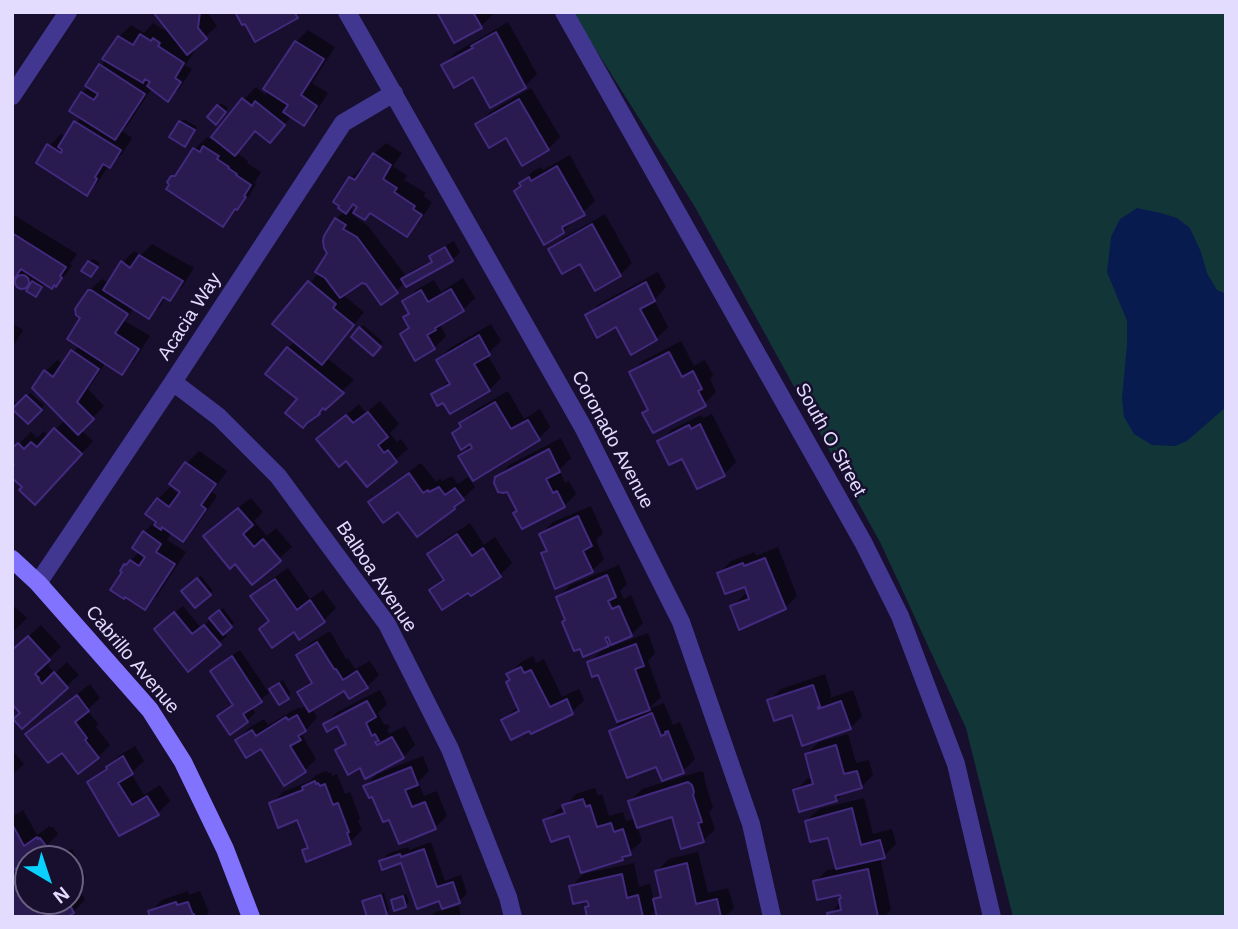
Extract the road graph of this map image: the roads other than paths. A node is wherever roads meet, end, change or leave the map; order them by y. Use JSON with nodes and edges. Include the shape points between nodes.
{"nodes":[{"id":1,"x":68,"y":12,"type":"edge"},
{"id":2,"x":347,"y":12,"type":"edge"},
{"id":3,"x":564,"y":12,"type":"edge"},
{"id":4,"x":394,"y":93,"type":"junction"},
{"id":5,"x":12,"y":96,"type":"edge"},
{"id":6,"x":173,"y":382,"type":"junction"},
{"id":7,"x":12,"y":559,"type":"edge"},
{"id":8,"x":38,"y":583,"type":"junction"},
{"id":9,"x":251,"y":917,"type":"edge"},
{"id":10,"x":513,"y":917,"type":"edge"},
{"id":11,"x":772,"y":917,"type":"edge"},
{"id":12,"x":992,"y":917,"type":"edge"}],
"edges":[{"from":1,"to":5,"type":"street"},
{"from":2,"to":4,"type":"street","name":"Coronado Avenue"},
{"from":3,"to":12,"type":"street","name":"South O Street","via":[[857,530],[900,616],[956,764]]},
{"from":4,"to":6,"type":"street","name":"Acacia Way","via":[[343,123]]},
{"from":4,"to":11,"type":"street","name":"Coronado Avenue","via":[[583,427],[681,622],[751,824]]},
{"from":6,"to":8,"type":"street","name":"Acacia Way"},
{"from":6,"to":10,"type":"street","name":"Balboa Avenue","via":[[219,417],[278,476],[387,624],[450,749]]},
{"from":7,"to":8,"type":"street","name":"Cabrillo Avenue"},
{"from":8,"to":9,"type":"street","name":"Cabrillo Avenue","via":[[150,710],[183,762],[225,849]]}]}
